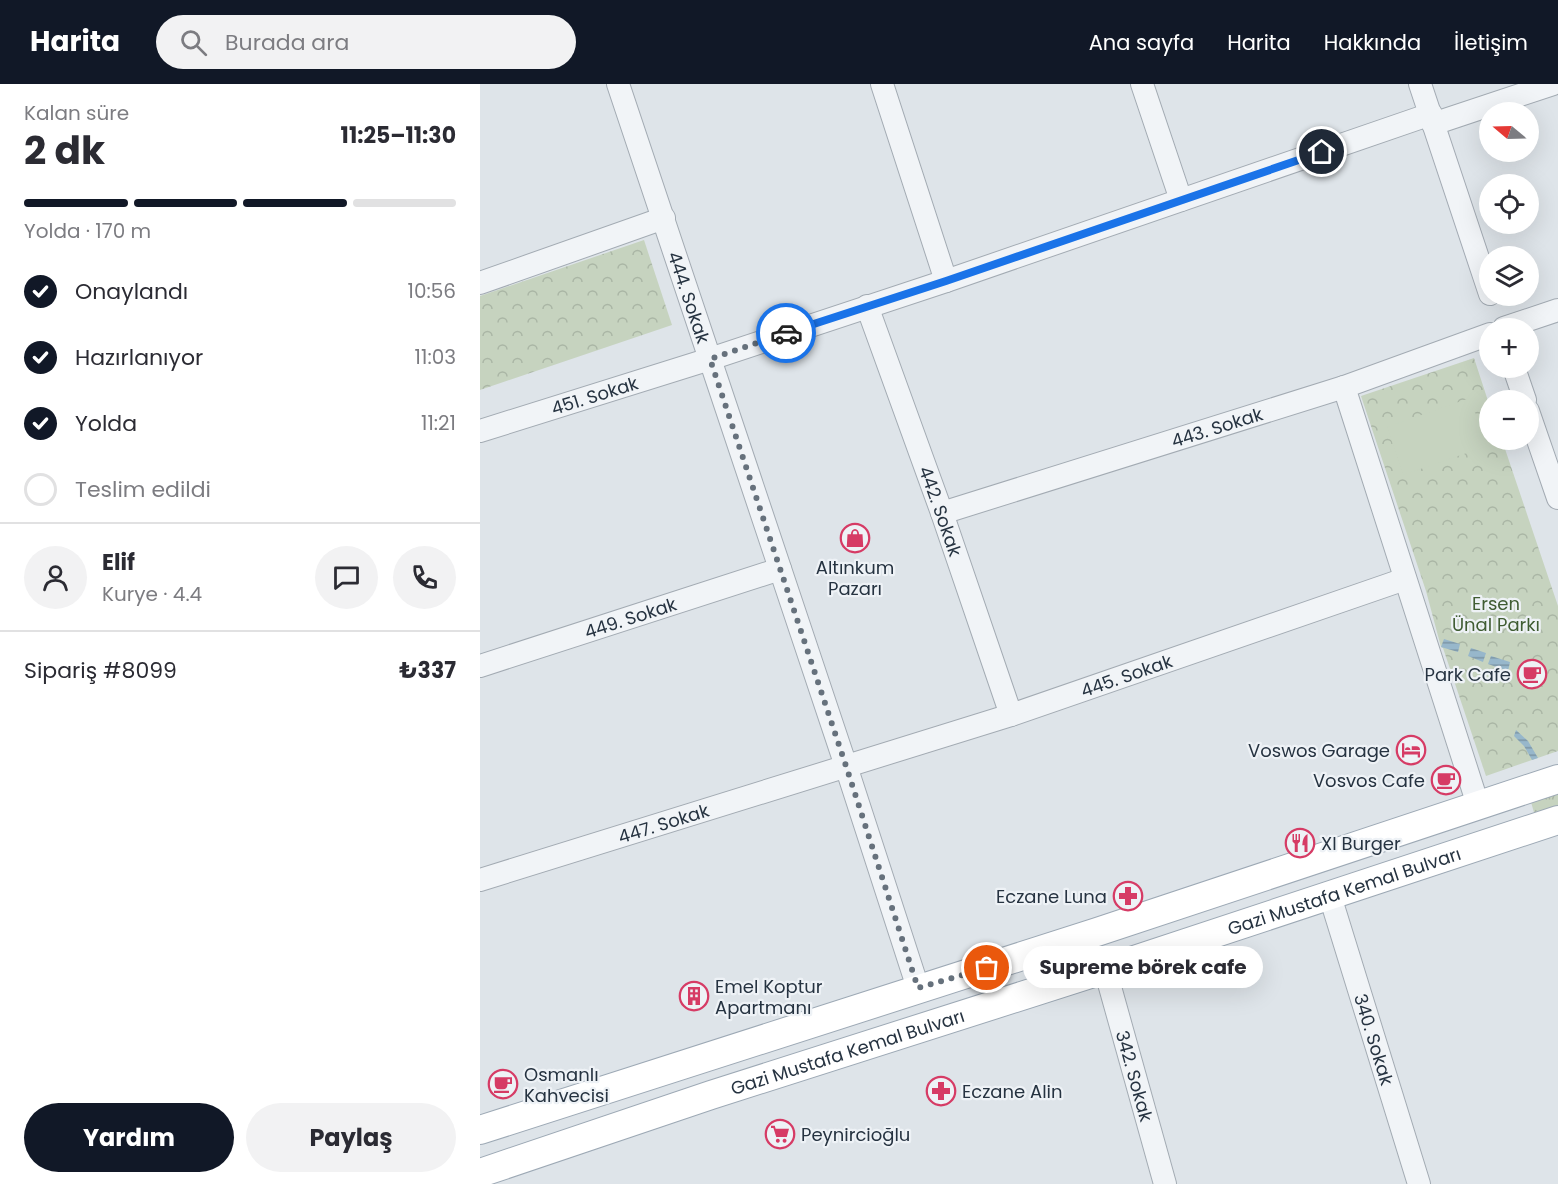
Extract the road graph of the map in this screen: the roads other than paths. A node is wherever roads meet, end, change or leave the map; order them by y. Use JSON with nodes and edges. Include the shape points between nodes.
{"nodes":[{"id":1,"x":618,"y":84,"type":"edge"},
{"id":2,"x":882,"y":84,"type":"edge"},
{"id":3,"x":1142,"y":84,"type":"edge"},
{"id":4,"x":1420,"y":84,"type":"edge"},
{"id":5,"x":1552,"y":84,"type":"edge"},
{"id":6,"x":1432,"y":119,"type":"junction"},
{"id":7,"x":1181,"y":200,"type":"junction"},
{"id":8,"x":664,"y":218,"type":"junction"},
{"id":9,"x":1479,"y":262,"type":"edge"},
{"id":10,"x":946,"y":281,"type":"junction"},
{"id":11,"x":480,"y":283,"type":"edge"},
{"id":12,"x":867,"y":306,"type":"junction"},
{"id":13,"x":1558,"y":310,"type":"edge"},
{"id":14,"x":1534,"y":318,"type":"edge"},
{"id":15,"x":1479,"y":338,"type":"edge"},
{"id":16,"x":710,"y":359,"type":"junction"},
{"id":17,"x":1344,"y":387,"type":"junction"},
{"id":18,"x":480,"y":431,"type":"edge"},
{"id":19,"x":1539,"y":443,"type":"edge"},
{"id":20,"x":1558,"y":498,"type":"edge"},
{"id":21,"x":942,"y":513,"type":"junction"},
{"id":22,"x":780,"y":569,"type":"junction"},
{"id":23,"x":1405,"y":579,"type":"junction"},
{"id":24,"x":480,"y":666,"type":"edge"},
{"id":25,"x":1011,"y":715,"type":"junction"},
{"id":26,"x":846,"y":766,"type":"junction"},
{"id":27,"x":1558,"y":779,"type":"edge"},
{"id":28,"x":1478,"y":805,"type":"junction"},
{"id":29,"x":1558,"y":820,"type":"edge"},
{"id":30,"x":480,"y":880,"type":"edge"},
{"id":31,"x":1330,"y":896,"type":"junction"},
{"id":32,"x":1106,"y":969,"type":"junction"},
{"id":33,"x":918,"y":988,"type":"junction"},
{"id":34,"x":481,"y":1126,"type":"edge"},
{"id":35,"x":492,"y":1175,"type":"edge"},
{"id":36,"x":1165,"y":1184,"type":"edge"},
{"id":37,"x":1419,"y":1184,"type":"edge"}],
"edges":[{"from":1,"to":8,"type":"street","name":"444. Sokak"},
{"from":2,"to":10,"type":"street"},
{"from":3,"to":7,"type":"street"},
{"from":4,"to":6,"type":"street"},
{"from":5,"to":6,"type":"street","name":"451. Sokak"},
{"from":6,"to":7,"type":"street","name":"451. Sokak"},
{"from":6,"to":9,"type":"street"},
{"from":7,"to":10,"type":"street","name":"451. Sokak"},
{"from":8,"to":11,"type":"street"},
{"from":8,"to":16,"type":"street","name":"444. Sokak"},
{"from":10,"to":12,"type":"street","name":"451. Sokak"},
{"from":12,"to":16,"type":"street","name":"451. Sokak"},
{"from":12,"to":21,"type":"street","name":"442. Sokak"},
{"from":13,"to":14,"type":"street"},
{"from":15,"to":17,"type":"street","name":"443. Sokak"},
{"from":16,"to":18,"type":"street","name":"451. Sokak"},
{"from":16,"to":22,"type":"street","name":"444. Sokak"},
{"from":17,"to":21,"type":"street","name":"443. Sokak"},
{"from":17,"to":23,"type":"street"},
{"from":19,"to":20,"type":"street"},
{"from":21,"to":25,"type":"street","name":"442. Sokak"},
{"from":22,"to":24,"type":"street","name":"449. Sokak"},
{"from":22,"to":26,"type":"street","name":"444. Sokak"},
{"from":23,"to":25,"type":"street","name":"445. Sokak"},
{"from":23,"to":28,"type":"street"},
{"from":25,"to":26,"type":"street","name":"445. Sokak"},
{"from":26,"to":30,"type":"street","name":"447. Sokak"},
{"from":26,"to":33,"type":"street","name":"444. Sokak"},
{"from":27,"to":28,"type":"main road","name":"Gazi Mustafa Kemal Bulvarı"},
{"from":28,"to":33,"type":"main road","name":"Gazi Mustafa Kemal Bulvarı"},
{"from":29,"to":31,"type":"main road","name":"Gazi Mustafa Kemal Bulvarı"},
{"from":31,"to":32,"type":"main road","name":"Gazi Mustafa Kemal Bulvarı"},
{"from":31,"to":37,"type":"street","name":"340. Sokak"},
{"from":32,"to":35,"type":"main road","name":"Gazi Mustafa Kemal Bulvarı","via":[[711,1095]]},
{"from":32,"to":36,"type":"street","name":"342. Sokak"},
{"from":33,"to":34,"type":"main road","name":"Gazi Mustafa Kemal Bulvarı"},
{"from":34,"to":35,"type":"main road"}]}
